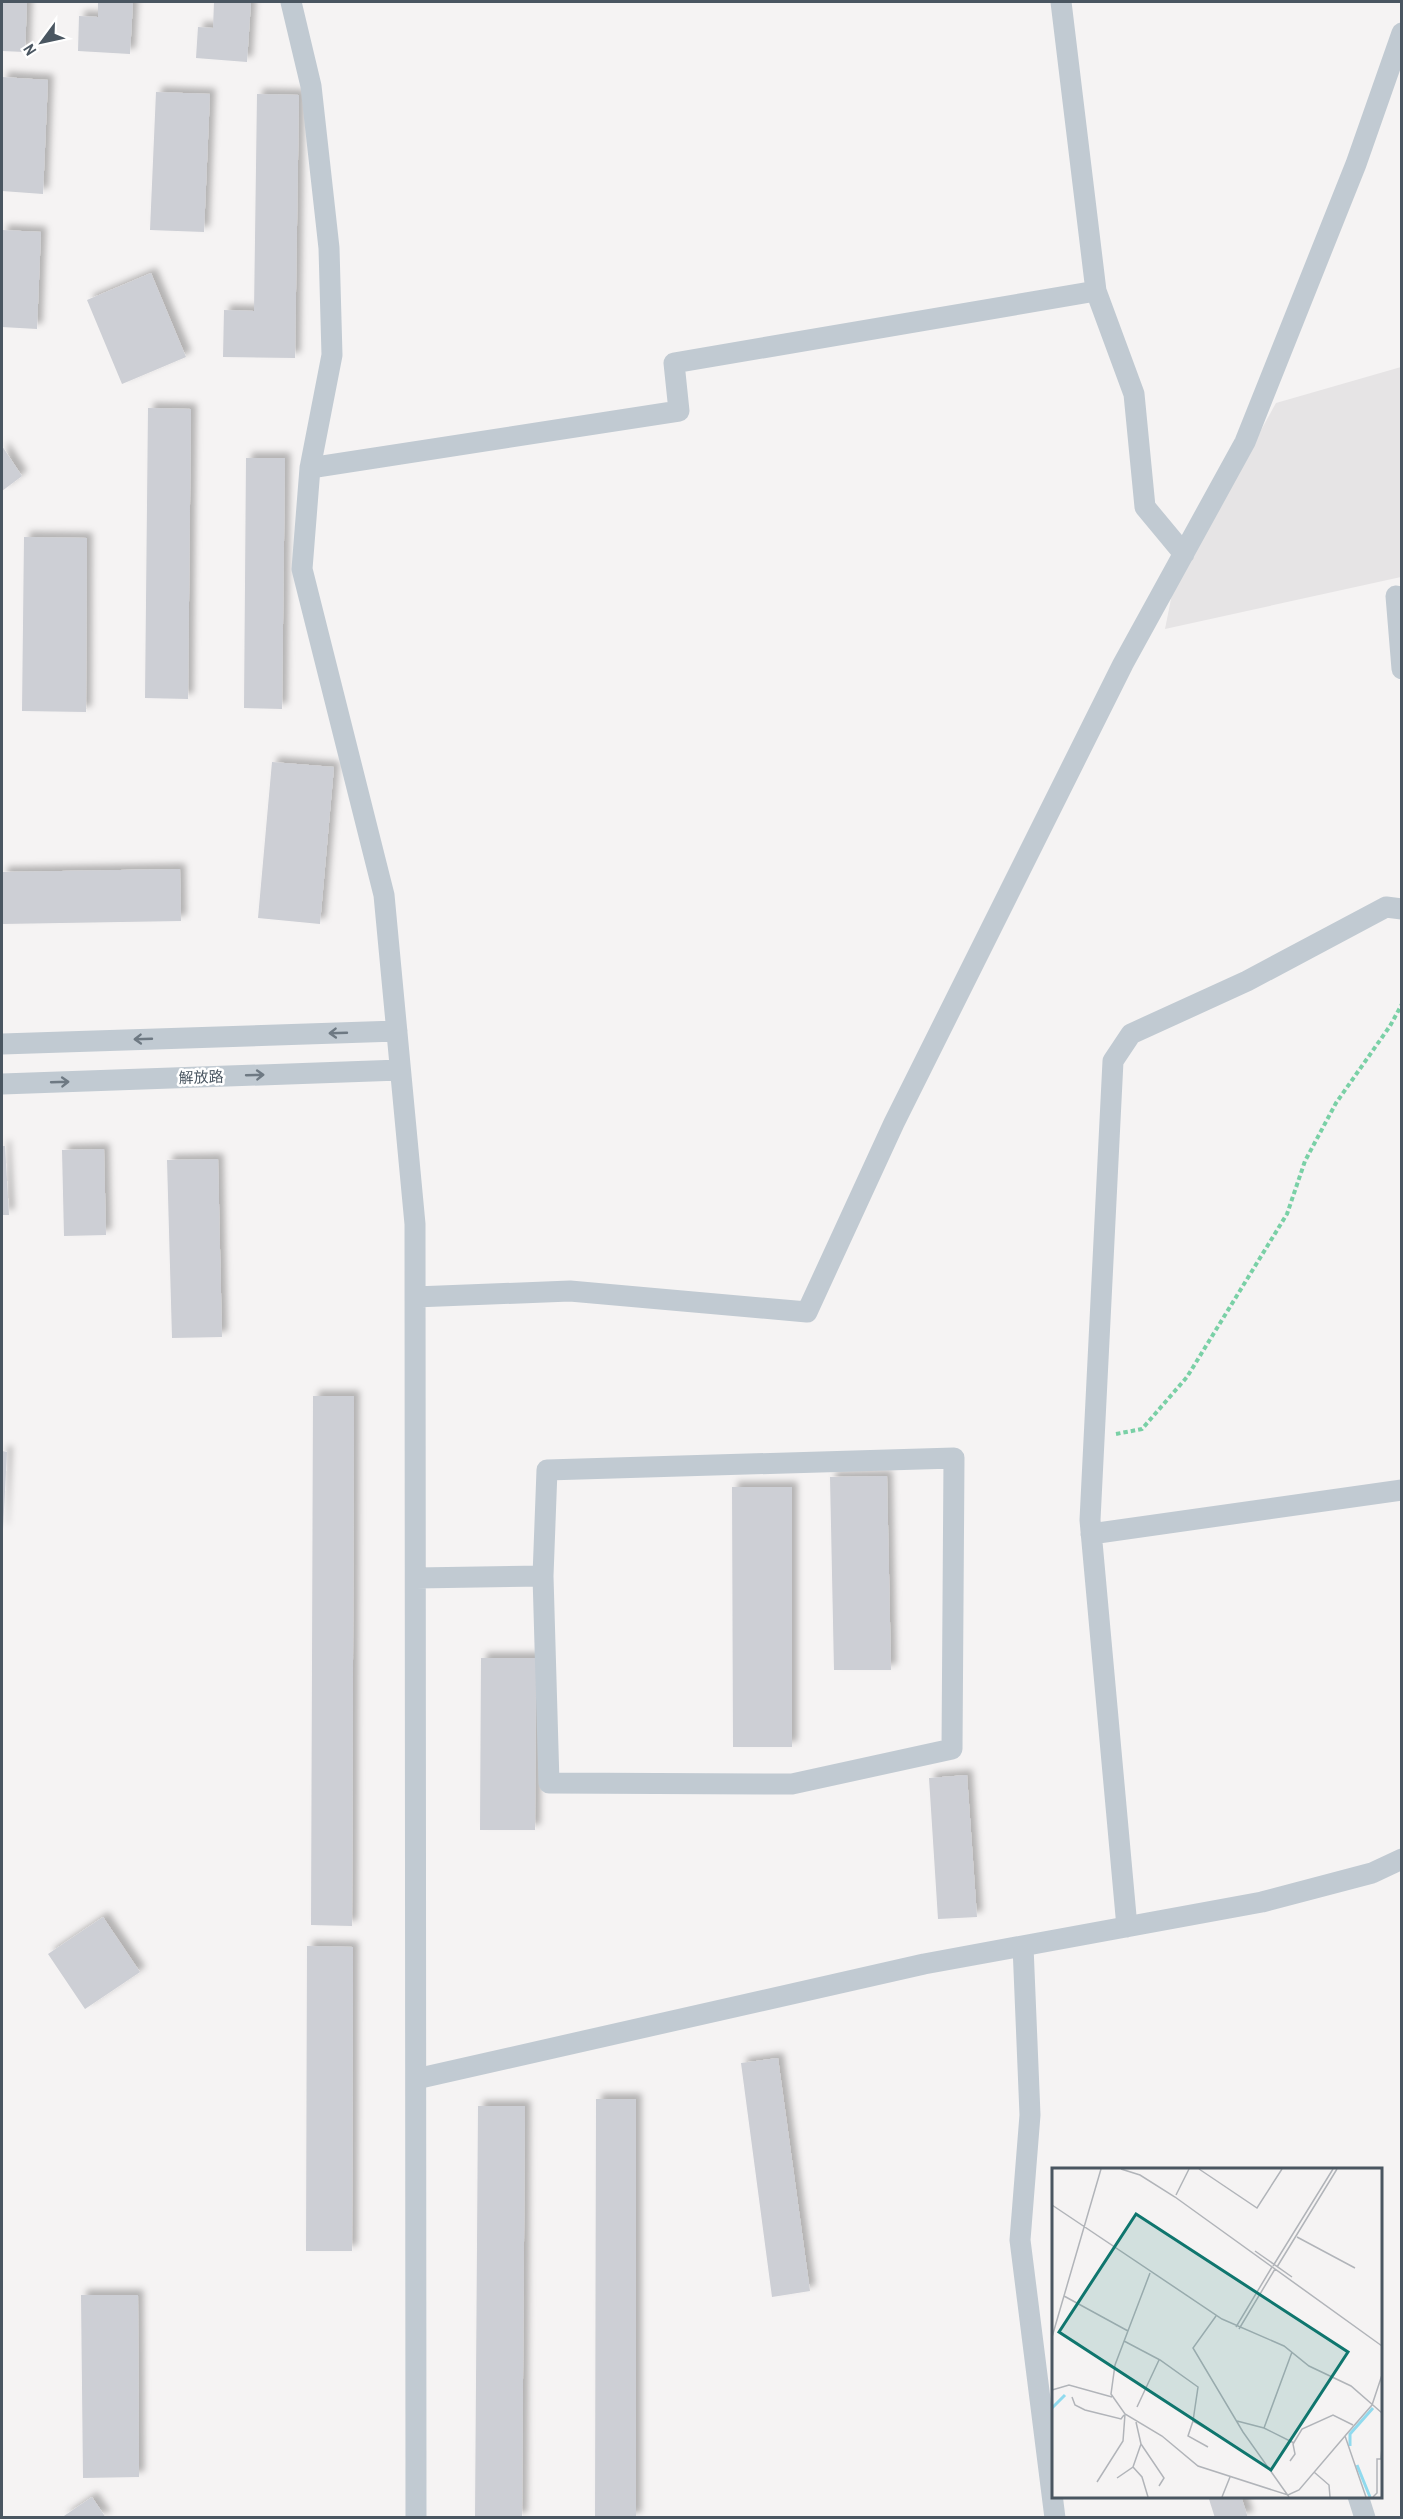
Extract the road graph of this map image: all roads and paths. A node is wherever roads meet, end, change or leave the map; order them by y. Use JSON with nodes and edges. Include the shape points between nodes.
{"nodes":[{"id":1,"x":291,"y":2,"type":"edge"},
{"id":2,"x":1061,"y":2,"type":"edge"},
{"id":3,"x":1401,"y":33,"type":"edge"},
{"id":4,"x":1095,"y":291,"type":"junction"},
{"id":5,"x":310,"y":468,"type":"junction"},
{"id":6,"x":1184,"y":554,"type":"junction"},
{"id":7,"x":1396,"y":596,"type":"dead end"},
{"id":8,"x":1401,"y":669,"type":"edge"},
{"id":9,"x":1401,"y":909,"type":"edge"},
{"id":10,"x":1401,"y":1004,"type":"edge"},
{"id":11,"x":397,"y":1031,"type":"junction"},
{"id":12,"x":2,"y":1044,"type":"edge"},
{"id":13,"x":400,"y":1070,"type":"junction"},
{"id":14,"x":2,"y":1084,"type":"edge"},
{"id":15,"x":415,"y":1297,"type":"junction"},
{"id":16,"x":1094,"y":1437,"type":"junction"},
{"id":17,"x":1401,"y":1490,"type":"edge"},
{"id":18,"x":1091,"y":1534,"type":"junction"},
{"id":19,"x":543,"y":1576,"type":"junction"},
{"id":20,"x":416,"y":1578,"type":"junction"},
{"id":21,"x":1401,"y":1859,"type":"edge"},
{"id":22,"x":1127,"y":1927,"type":"junction"},
{"id":23,"x":1023,"y":1946,"type":"junction"},
{"id":24,"x":416,"y":2079,"type":"junction"},
{"id":25,"x":1052,"y":2493,"type":"edge"},
{"id":26,"x":1053,"y":2498,"type":"edge"},
{"id":27,"x":1359,"y":2498,"type":"edge"},
{"id":28,"x":416,"y":2517,"type":"edge"},
{"id":29,"x":1055,"y":2517,"type":"edge"},
{"id":30,"x":1365,"y":2517,"type":"edge"}],
"edges":[{"from":1,"to":5,"type":"street","via":[[311,86],[329,248],[332,355]]},
{"from":2,"to":4,"type":"street"},
{"from":3,"to":6,"type":"street","via":[[1356,164],[1245,442]]},
{"from":4,"to":5,"type":"street","via":[[674,363],[679,411]]},
{"from":4,"to":6,"type":"street","via":[[1134,394],[1145,507]]},
{"from":5,"to":11,"type":"street","via":[[302,569],[384,896]]},
{"from":6,"to":15,"type":"street","via":[[1123,664],[900,1112],[807,1312],[570,1291]]},
{"from":7,"to":8,"type":"street"},
{"from":9,"to":16,"type":"street","via":[[1386,907],[1247,981],[1131,1034],[1113,1061]]},
{"from":10,"to":16,"type":"path","via":[[1336,1103],[1305,1161],[1287,1214],[1187,1377],[1142,1429]]},
{"from":11,"to":12,"type":"street","one_way":true},
{"from":11,"to":13,"type":"street"},
{"from":14,"to":13,"type":"street","name":"解放路","one_way":true},
{"from":13,"to":15,"type":"street","via":[[415,1224]]},
{"from":15,"to":20,"type":"street"},
{"from":16,"to":18,"type":"street"},
{"from":17,"to":18,"type":"street"},
{"from":18,"to":22,"type":"street"},
{"from":19,"to":19,"type":"street","via":[[547,1470],[954,1458],[952,1749],[792,1784],[549,1783]]},
{"from":19,"to":20,"type":"street"},
{"from":20,"to":24,"type":"street"},
{"from":21,"to":22,"type":"street","via":[[1372,1873],[1262,1902]]},
{"from":22,"to":23,"type":"street"},
{"from":23,"to":24,"type":"street","via":[[924,1964]]},
{"from":23,"to":25,"type":"street","via":[[1030,2115],[1020,2240]]},
{"from":24,"to":28,"type":"street"},
{"from":26,"to":29,"type":"street"},
{"from":27,"to":30,"type":"street"}]}
